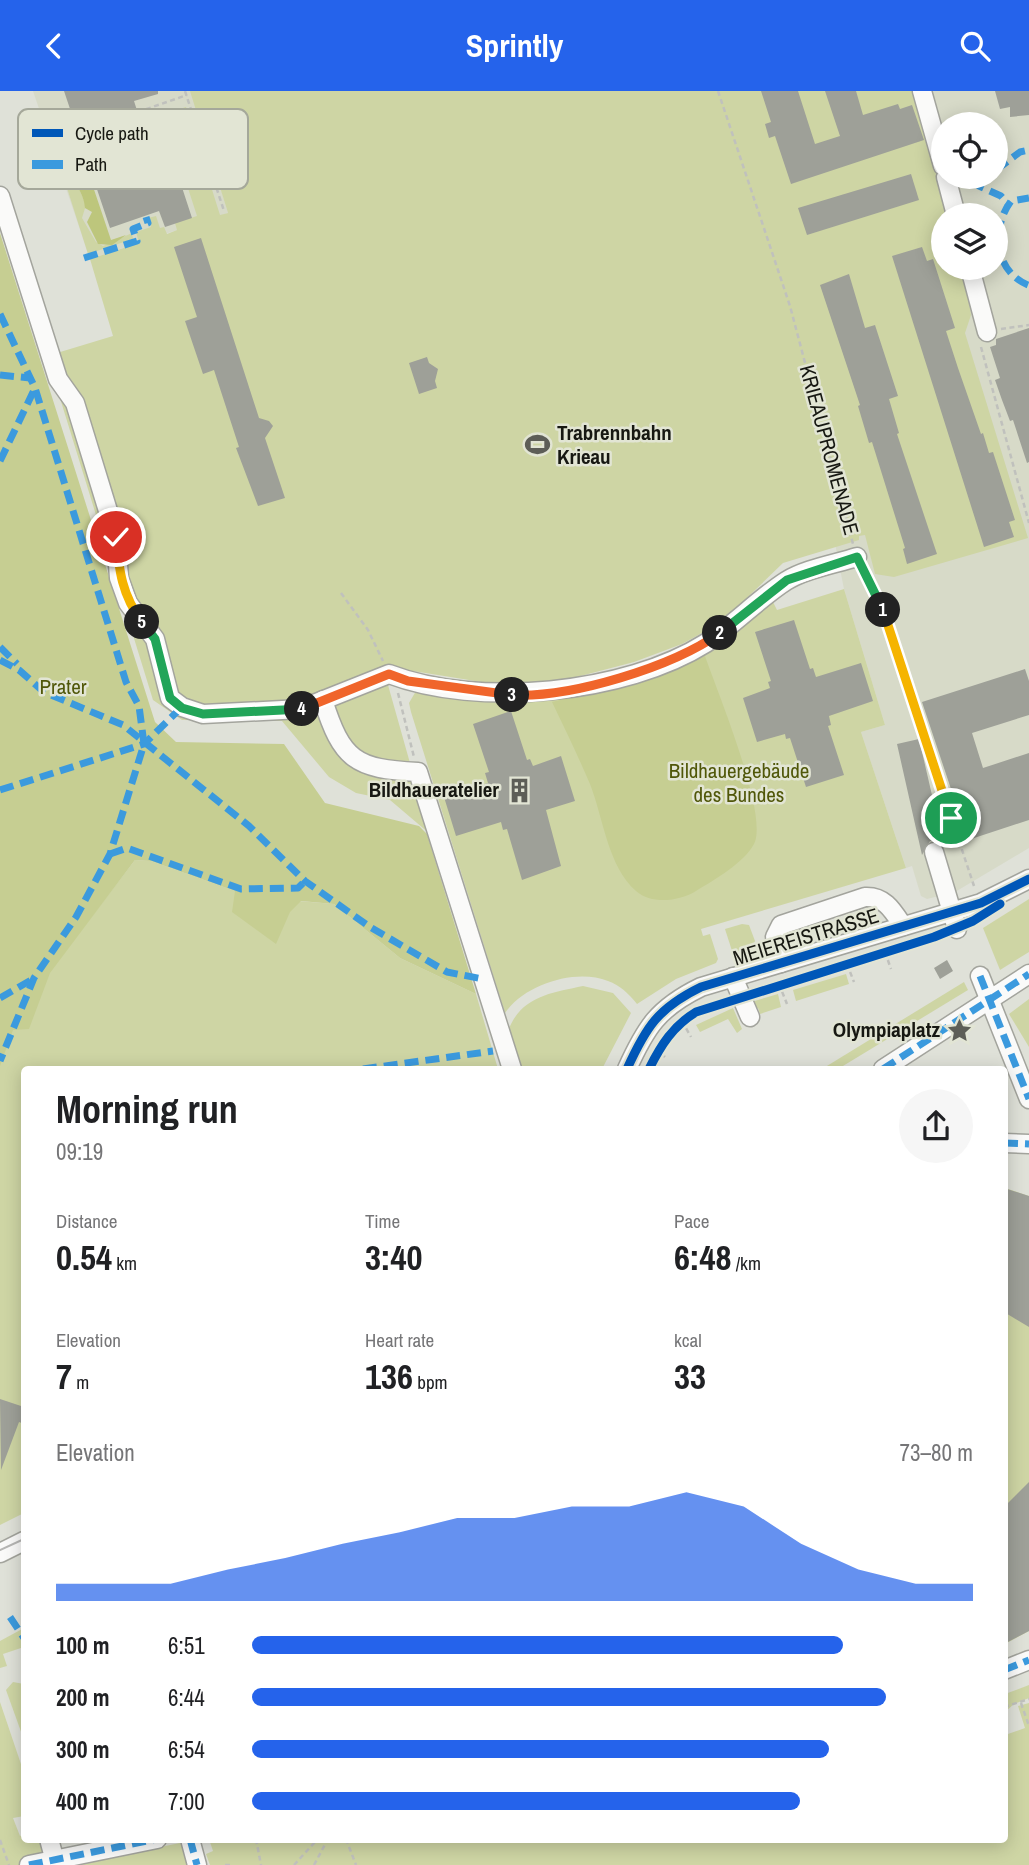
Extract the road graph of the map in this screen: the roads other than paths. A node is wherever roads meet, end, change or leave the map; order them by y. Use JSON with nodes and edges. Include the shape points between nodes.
{"nodes":[{"id":1,"x":922,"y":91,"type":"edge"},
{"id":2,"x":931,"y":123,"type":"edge"},
{"id":3,"x":0,"y":196,"type":"edge"},
{"id":4,"x":973,"y":280,"type":"edge"},
{"id":5,"x":987,"y":332,"type":"road end"},
{"id":6,"x":857,"y":557,"type":"road end"},
{"id":7,"x":323,"y":700,"type":"junction"},
{"id":8,"x":934,"y":852,"type":"dead end"},
{"id":9,"x":1029,"y":880,"type":"edge"},
{"id":10,"x":954,"y":920,"type":"junction"},
{"id":11,"x":903,"y":926,"type":"junction"},
{"id":12,"x":781,"y":963,"type":"junction"},
{"id":13,"x":1029,"y":974,"type":"edge"},
{"id":14,"x":980,"y":976,"type":"dead end"},
{"id":15,"x":733,"y":977,"type":"junction"},
{"id":16,"x":990,"y":999,"type":"junction"},
{"id":17,"x":750,"y":1017,"type":"dead end"},
{"id":18,"x":510,"y":1066,"type":"edge"},
{"id":19,"x":628,"y":1066,"type":"edge"},
{"id":20,"x":888,"y":1066,"type":"edge"},
{"id":21,"x":1029,"y":1099,"type":"edge"},
{"id":22,"x":1008,"y":1143,"type":"edge"},
{"id":23,"x":1029,"y":1144,"type":"edge"},
{"id":24,"x":21,"y":1542,"type":"edge"},
{"id":25,"x":0,"y":1553,"type":"edge"},
{"id":26,"x":1029,"y":1660,"type":"edge"},
{"id":27,"x":1008,"y":1668,"type":"edge"},
{"id":28,"x":51,"y":1843,"type":"edge"},
{"id":29,"x":141,"y":1843,"type":"edge"},
{"id":30,"x":191,"y":1843,"type":"edge"},
{"id":31,"x":59,"y":1863,"type":"edge"},
{"id":32,"x":29,"y":1865,"type":"edge"},
{"id":33,"x":197,"y":1865,"type":"edge"}],
"edges":[{"from":1,"to":2,"type":"street"},
{"from":3,"to":7,"type":"street","via":[[58,379],[75,403],[116,537],[119,578],[128,603],[155,639],[170,698],[182,708],[203,714],[300,709]]},
{"from":4,"to":5,"type":"street"},
{"from":6,"to":7,"type":"street","via":[[787,580],[704,645],[661,664],[573,689],[495,694],[389,674]]},
{"from":7,"to":18,"type":"street","via":[[339,746],[363,764],[386,771],[418,772],[499,1050]]},
{"from":8,"to":10,"type":"street"},
{"from":9,"to":10,"type":"street","name":"MEIEREISTRASSE"},
{"from":10,"to":11,"type":"street","name":"MEIEREISTRASSE"},
{"from":11,"to":12,"type":"street","name":"MEIEREISTRASSE"},
{"from":11,"to":12,"type":"street","via":[[892,908],[880,899],[865,897],[781,925],[775,937]]},
{"from":12,"to":15,"type":"street","name":"MEIEREISTRASSE"},
{"from":13,"to":16,"type":"street"},
{"from":14,"to":16,"type":"street"},
{"from":15,"to":17,"type":"street"},
{"from":15,"to":19,"type":"street","name":"MEIEREISTRASSE","via":[[701,987],[661,1011]]},
{"from":16,"to":20,"type":"street"},
{"from":16,"to":21,"type":"street"},
{"from":22,"to":23,"type":"street"},
{"from":24,"to":25,"type":"street"},
{"from":26,"to":27,"type":"street"},
{"from":28,"to":31,"type":"street"},
{"from":29,"to":31,"type":"street"},
{"from":30,"to":33,"type":"street"},
{"from":31,"to":32,"type":"street"}]}
